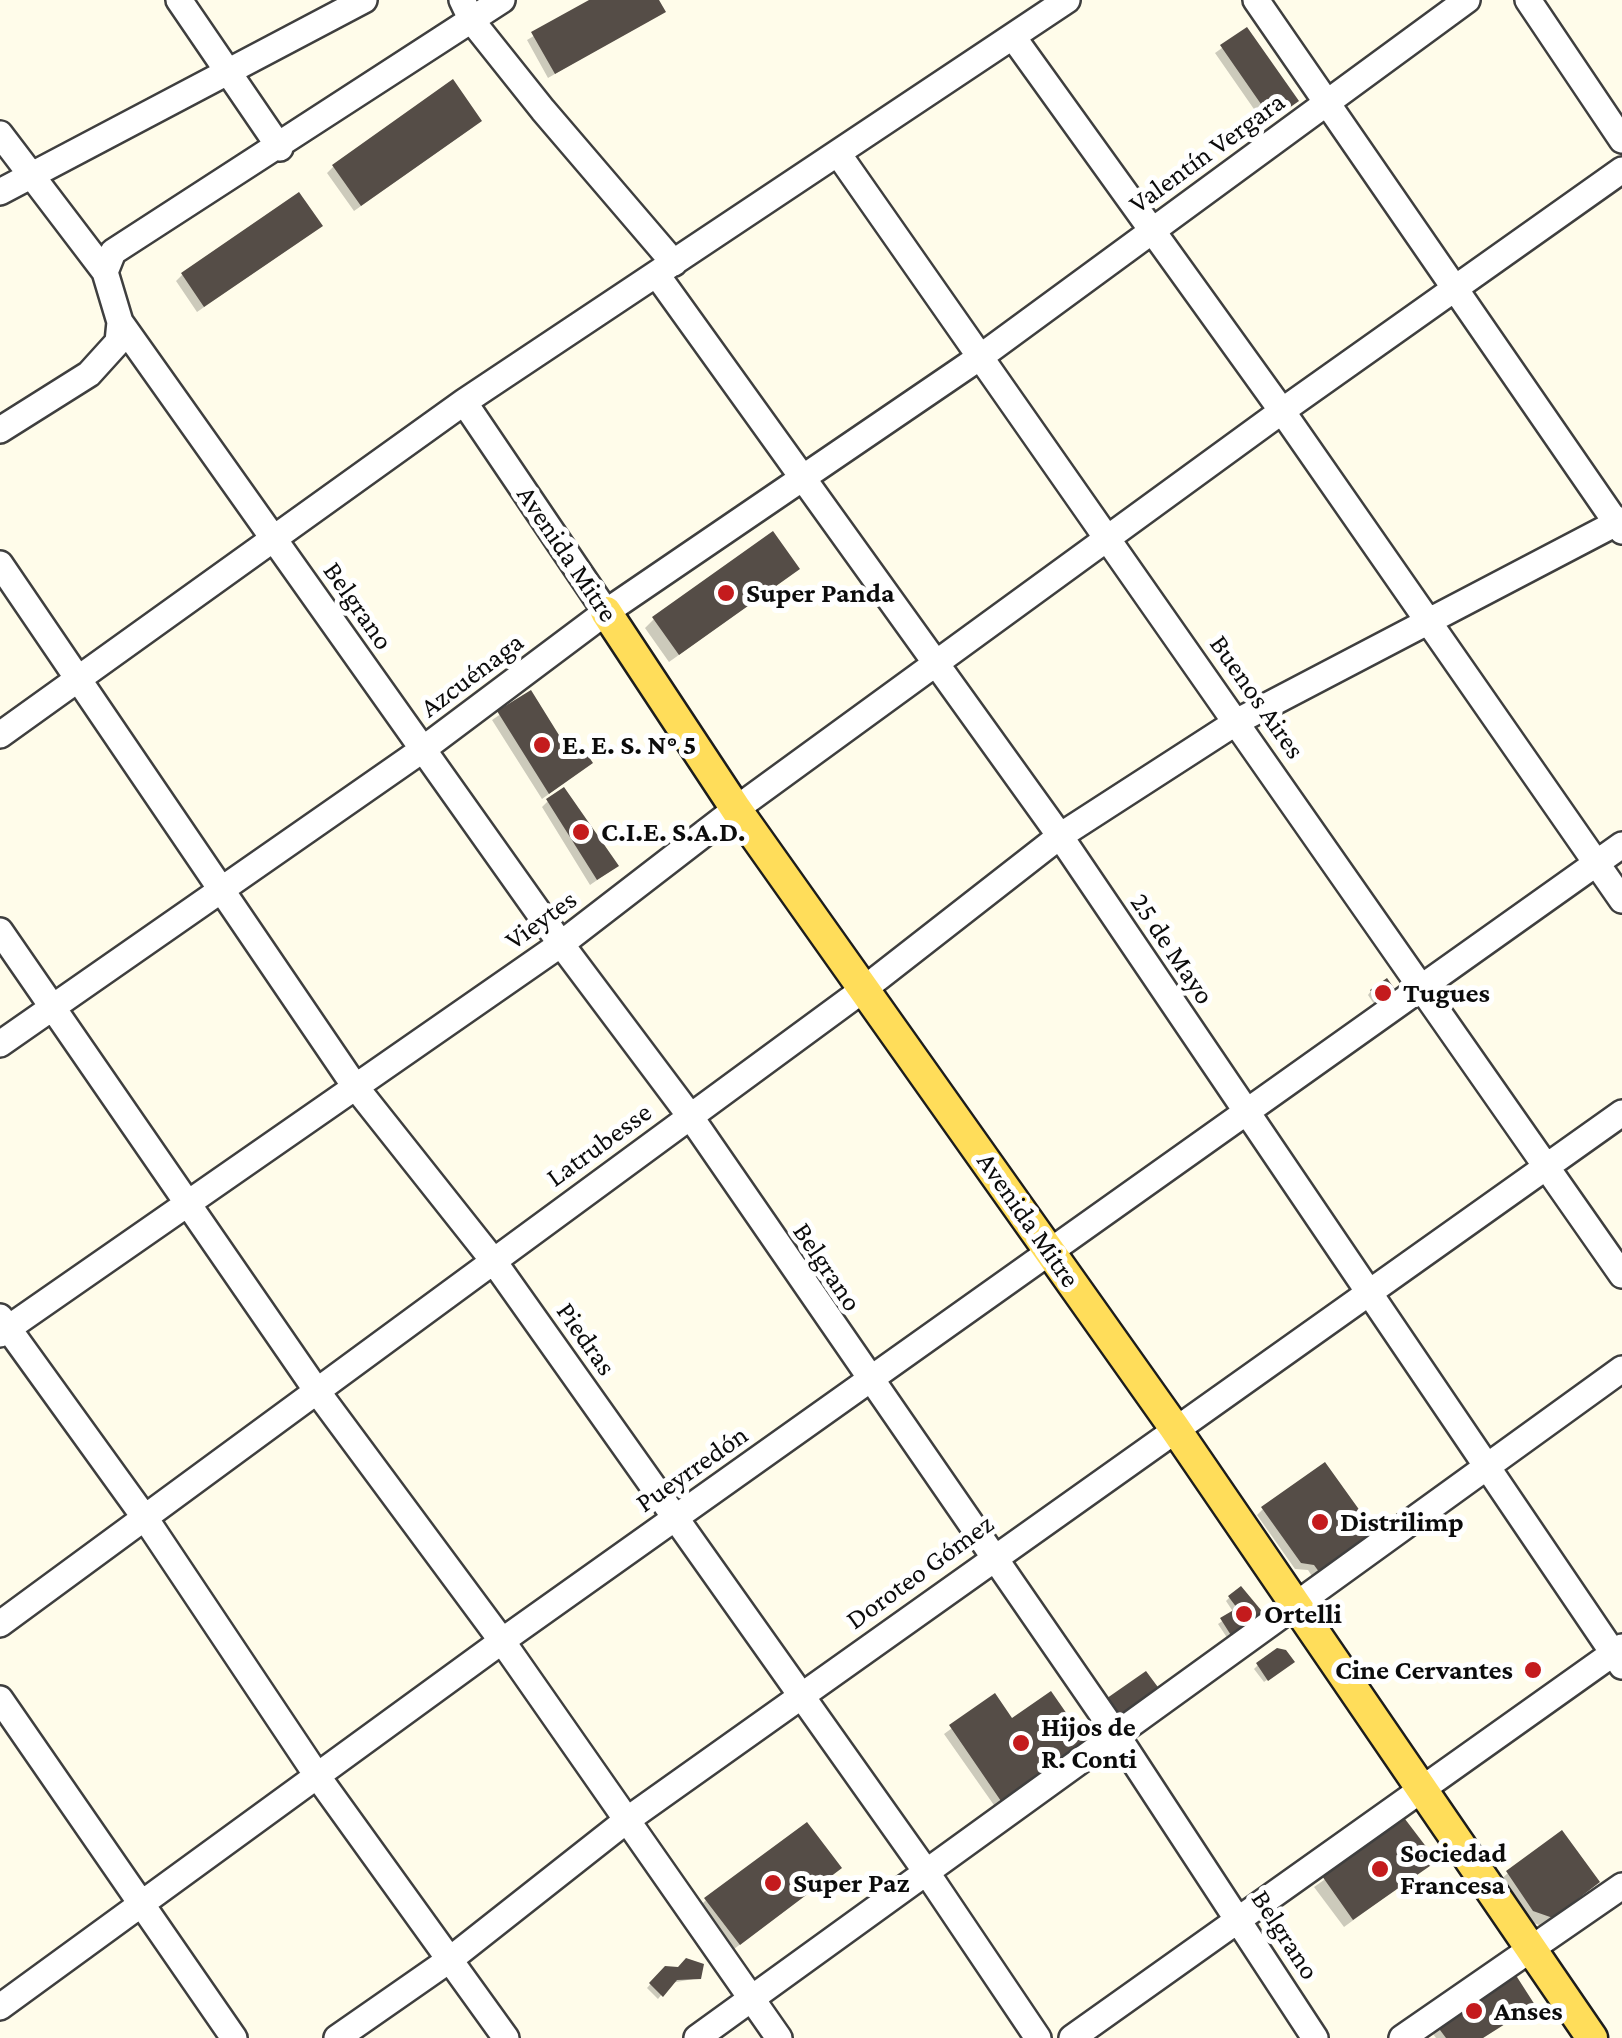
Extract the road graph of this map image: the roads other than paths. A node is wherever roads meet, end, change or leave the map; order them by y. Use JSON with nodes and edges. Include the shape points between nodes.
{"nodes":[{"id":1,"x":179,"y":0,"type":"edge"},
{"id":2,"x":364,"y":0,"type":"edge"},
{"id":3,"x":502,"y":0,"type":"edge"},
{"id":4,"x":1068,"y":0,"type":"edge"},
{"id":5,"x":1256,"y":0,"type":"edge"},
{"id":6,"x":1467,"y":0,"type":"edge"},
{"id":7,"x":1528,"y":0,"type":"edge"},
{"id":8,"x":467,"y":10,"type":"edge"},
{"id":9,"x":1013,"y":37,"type":"junction"},
{"id":10,"x":227,"y":72,"type":"junction"},
{"id":11,"x":1327,"y":104,"type":"junction"},
{"id":12,"x":0,"y":134,"type":"edge"},
{"id":13,"x":1622,"y":140,"type":"edge"},
{"id":14,"x":280,"y":148,"type":"junction"},
{"id":15,"x":839,"y":155,"type":"junction"},
{"id":16,"x":1622,"y":170,"type":"edge"},
{"id":17,"x":30,"y":176,"type":"junction"},
{"id":18,"x":0,"y":192,"type":"edge"},
{"id":19,"x":1152,"y":230,"type":"junction"},
{"id":20,"x":666,"y":269,"type":"junction"},
{"id":21,"x":105,"y":272,"type":"junction"},
{"id":22,"x":1454,"y":288,"type":"junction"},
{"id":23,"x":120,"y":322,"type":"junction"},
{"id":24,"x":983,"y":355,"type":"junction"},
{"id":25,"x":464,"y":402,"type":"junction"},
{"id":26,"x":1282,"y":411,"type":"junction"},
{"id":27,"x":0,"y":430,"type":"edge"},
{"id":28,"x":800,"y":479,"type":"junction"},
{"id":29,"x":1620,"y":524,"type":"edge"},
{"id":30,"x":275,"y":539,"type":"junction"},
{"id":31,"x":1108,"y":541,"type":"junction"},
{"id":32,"x":0,"y":564,"type":"edge"},
{"id":33,"x":606,"y":612,"type":"junction"},
{"id":34,"x":1428,"y":620,"type":"junction"},
{"id":35,"x":938,"y":666,"type":"junction"},
{"id":36,"x":77,"y":680,"type":"junction"},
{"id":37,"x":1238,"y":722,"type":"junction"},
{"id":38,"x":0,"y":734,"type":"edge"},
{"id":39,"x":422,"y":750,"type":"junction"},
{"id":40,"x":736,"y":809,"type":"junction"},
{"id":41,"x":1060,"y":836,"type":"junction"},
{"id":42,"x":1622,"y":845,"type":"edge"},
{"id":43,"x":1595,"y":863,"type":"junction"},
{"id":44,"x":218,"y":889,"type":"junction"},
{"id":45,"x":1622,"y":900,"type":"edge"},
{"id":46,"x":0,"y":931,"type":"edge"},
{"id":47,"x":561,"y":944,"type":"junction"},
{"id":48,"x":1424,"y":988,"type":"junction"},
{"id":49,"x":864,"y":989,"type":"junction"},
{"id":50,"x":51,"y":1008,"type":"junction"},
{"id":51,"x":0,"y":1044,"type":"edge"},
{"id":52,"x":354,"y":1085,"type":"junction"},
{"id":53,"x":1622,"y":1113,"type":"edge"},
{"id":54,"x":1246,"y":1114,"type":"junction"},
{"id":55,"x":690,"y":1116,"type":"junction"},
{"id":56,"x":1544,"y":1164,"type":"junction"},
{"id":57,"x":188,"y":1200,"type":"junction"},
{"id":58,"x":1050,"y":1252,"type":"junction"},
{"id":59,"x":492,"y":1259,"type":"junction"},
{"id":60,"x":1622,"y":1275,"type":"edge"},
{"id":61,"x":1372,"y":1292,"type":"junction"},
{"id":62,"x":3,"y":1327,"type":"edge"},
{"id":63,"x":1622,"y":1369,"type":"edge"},
{"id":64,"x":868,"y":1381,"type":"junction"},
{"id":65,"x":318,"y":1394,"type":"junction"},
{"id":66,"x":1174,"y":1427,"type":"junction"},
{"id":67,"x":1487,"y":1468,"type":"junction"},
{"id":68,"x":145,"y":1518,"type":"junction"},
{"id":69,"x":676,"y":1518,"type":"junction"},
{"id":70,"x":992,"y":1558,"type":"junction"},
{"id":71,"x":1295,"y":1606,"type":"junction"},
{"id":72,"x":0,"y":1624,"type":"edge"},
{"id":73,"x":502,"y":1641,"type":"junction"},
{"id":74,"x":1619,"y":1656,"type":"edge"},
{"id":75,"x":801,"y":1694,"type":"junction"},
{"id":76,"x":0,"y":1699,"type":"edge"},
{"id":77,"x":1118,"y":1738,"type":"junction"},
{"id":78,"x":318,"y":1776,"type":"junction"},
{"id":79,"x":1420,"y":1789,"type":"junction"},
{"id":80,"x":627,"y":1820,"type":"junction"},
{"id":81,"x":927,"y":1873,"type":"junction"},
{"id":82,"x":1622,"y":1886,"type":"edge"},
{"id":83,"x":142,"y":1903,"type":"junction"},
{"id":84,"x":1239,"y":1919,"type":"junction"},
{"id":85,"x":1531,"y":1952,"type":"junction"},
{"id":86,"x":452,"y":1958,"type":"junction"},
{"id":87,"x":752,"y":1998,"type":"junction"},
{"id":88,"x":0,"y":2007,"type":"edge"},
{"id":89,"x":234,"y":2038,"type":"edge"},
{"id":90,"x":337,"y":2038,"type":"edge"},
{"id":91,"x":506,"y":2038,"type":"edge"},
{"id":92,"x":698,"y":2038,"type":"edge"},
{"id":93,"x":779,"y":2038,"type":"edge"},
{"id":94,"x":1038,"y":2038,"type":"edge"},
{"id":95,"x":1072,"y":2038,"type":"edge"},
{"id":96,"x":1316,"y":2038,"type":"edge"},
{"id":97,"x":1402,"y":2038,"type":"edge"},
{"id":98,"x":1592,"y":2038,"type":"edge"}],
"edges":[{"from":1,"to":10,"type":"street"},
{"from":2,"to":10,"type":"street"},
{"from":3,"to":8,"type":"street"},
{"from":4,"to":9,"type":"street"},
{"from":5,"to":11,"type":"street"},
{"from":6,"to":11,"type":"street","name":"Valentín Vergara"},
{"from":7,"to":13,"type":"street"},
{"from":8,"to":14,"type":"street"},
{"from":8,"to":20,"type":"street","name":"25 de Mayo"},
{"from":9,"to":15,"type":"street"},
{"from":9,"to":19,"type":"street"},
{"from":10,"to":14,"type":"street"},
{"from":10,"to":17,"type":"street"},
{"from":11,"to":19,"type":"street","name":"Valentín Vergara"},
{"from":11,"to":22,"type":"street"},
{"from":12,"to":17,"type":"street"},
{"from":14,"to":21,"type":"street","via":[[128,239]]},
{"from":15,"to":20,"type":"street"},
{"from":15,"to":24,"type":"street","name":"Buenos Aires"},
{"from":16,"to":22,"type":"street","name":"Vieytes"},
{"from":17,"to":18,"type":"street"},
{"from":17,"to":21,"type":"street"},
{"from":19,"to":24,"type":"street","name":"Valentín Vergara"},
{"from":19,"to":26,"type":"street"},
{"from":20,"to":25,"type":"street"},
{"from":20,"to":28,"type":"street","name":"25 de Mayo"},
{"from":21,"to":23,"type":"street","name":"Belgrano"},
{"from":22,"to":26,"type":"street","name":"Vieytes"},
{"from":22,"to":29,"type":"street"},
{"from":23,"to":27,"type":"street","via":[[118,342],[89,374]]},
{"from":23,"to":30,"type":"street","name":"Belgrano"},
{"from":24,"to":28,"type":"street","name":"Azcuénaga"},
{"from":24,"to":31,"type":"street","name":"Buenos Aires"},
{"from":25,"to":30,"type":"street"},
{"from":25,"to":33,"type":"street","name":"Avenida Mitre"},
{"from":26,"to":31,"type":"street","name":"Vieytes"},
{"from":26,"to":34,"type":"street"},
{"from":28,"to":33,"type":"street","name":"Azcuénaga"},
{"from":28,"to":35,"type":"street","name":"25 de Mayo"},
{"from":29,"to":34,"type":"street","name":"Latrubesse"},
{"from":30,"to":36,"type":"street"},
{"from":30,"to":39,"type":"street","name":"Belgrano"},
{"from":31,"to":35,"type":"street","name":"Vieytes"},
{"from":31,"to":37,"type":"street","name":"Buenos Aires"},
{"from":32,"to":36,"type":"street","name":"Piedras"},
{"from":33,"to":39,"type":"street","name":"Azcuénaga"},
{"from":33,"to":40,"type":"main road","name":"Avenida Mitre"},
{"from":34,"to":37,"type":"street","name":"Latrubesse"},
{"from":34,"to":43,"type":"street"},
{"from":35,"to":40,"type":"street","name":"Vieytes"},
{"from":35,"to":41,"type":"street","name":"25 de Mayo"},
{"from":36,"to":38,"type":"street"},
{"from":36,"to":44,"type":"street","name":"Piedras"},
{"from":37,"to":41,"type":"street","name":"Latrubesse"},
{"from":37,"to":48,"type":"street","name":"Buenos Aires"},
{"from":39,"to":44,"type":"street","name":"Azcuénaga"},
{"from":39,"to":47,"type":"street","name":"Belgrano"},
{"from":40,"to":47,"type":"street","name":"Vieytes"},
{"from":40,"to":49,"type":"main road","name":"Avenida Mitre"},
{"from":41,"to":49,"type":"street","name":"Latrubesse"},
{"from":41,"to":54,"type":"street","name":"25 de Mayo"},
{"from":42,"to":43,"type":"street","name":"Pueyrredón"},
{"from":43,"to":45,"type":"street"},
{"from":43,"to":48,"type":"street","name":"Pueyrredón"},
{"from":44,"to":50,"type":"street","name":"Azcuénaga"},
{"from":44,"to":52,"type":"street","name":"Piedras"},
{"from":46,"to":50,"type":"street"},
{"from":47,"to":52,"type":"street","name":"Vieytes"},
{"from":47,"to":55,"type":"street","name":"Belgrano"},
{"from":48,"to":54,"type":"street","name":"Pueyrredón"},
{"from":48,"to":56,"type":"street","name":"Buenos Aires"},
{"from":49,"to":55,"type":"street","name":"Latrubesse"},
{"from":49,"to":58,"type":"main road","name":"Avenida Mitre"},
{"from":50,"to":51,"type":"street","name":"Azcuénaga"},
{"from":50,"to":57,"type":"street"},
{"from":52,"to":57,"type":"street","name":"Vieytes"},
{"from":52,"to":59,"type":"street","name":"Piedras"},
{"from":53,"to":56,"type":"street","name":"Doroteo Gómez"},
{"from":54,"to":58,"type":"street","name":"Pueyrredón"},
{"from":54,"to":61,"type":"street","name":"25 de Mayo"},
{"from":55,"to":59,"type":"street","name":"Latrubesse"},
{"from":55,"to":64,"type":"street","name":"Belgrano"},
{"from":56,"to":60,"type":"street","name":"Buenos Aires"},
{"from":56,"to":61,"type":"street","name":"Doroteo Gómez"},
{"from":57,"to":62,"type":"street","name":"Vieytes"},
{"from":57,"to":65,"type":"street"},
{"from":58,"to":64,"type":"street","name":"Pueyrredón"},
{"from":58,"to":66,"type":"main road","name":"Avenida Mitre"},
{"from":59,"to":65,"type":"street","name":"Latrubesse"},
{"from":59,"to":69,"type":"street","name":"Piedras"},
{"from":61,"to":66,"type":"street","name":"Doroteo Gómez"},
{"from":61,"to":67,"type":"street","name":"25 de Mayo"},
{"from":62,"to":68,"type":"street"},
{"from":63,"to":67,"type":"street"},
{"from":64,"to":69,"type":"street","name":"Pueyrredón"},
{"from":64,"to":70,"type":"street","name":"Belgrano"},
{"from":65,"to":68,"type":"street","name":"Latrubesse"},
{"from":65,"to":73,"type":"street"},
{"from":66,"to":70,"type":"street","name":"Doroteo Gómez"},
{"from":66,"to":71,"type":"main road","name":"Avenida Mitre"},
{"from":67,"to":71,"type":"street"},
{"from":67,"to":74,"type":"street","name":"25 de Mayo"},
{"from":68,"to":72,"type":"street","name":"Latrubesse"},
{"from":68,"to":78,"type":"street"},
{"from":69,"to":73,"type":"street","name":"Pueyrredón"},
{"from":69,"to":75,"type":"street","name":"Piedras"},
{"from":70,"to":75,"type":"street","name":"Doroteo Gómez"},
{"from":70,"to":77,"type":"street","name":"Belgrano"},
{"from":71,"to":77,"type":"street"},
{"from":71,"to":79,"type":"main road","name":"Avenida Mitre"},
{"from":73,"to":78,"type":"street","name":"Pueyrredón"},
{"from":73,"to":80,"type":"street"},
{"from":74,"to":79,"type":"street"},
{"from":75,"to":80,"type":"street","name":"Doroteo Gómez"},
{"from":75,"to":81,"type":"street","name":"Piedras"},
{"from":76,"to":83,"type":"street"},
{"from":77,"to":81,"type":"street"},
{"from":77,"to":84,"type":"street","name":"Belgrano"},
{"from":78,"to":83,"type":"street","name":"Pueyrredón"},
{"from":78,"to":86,"type":"street"},
{"from":79,"to":84,"type":"street"},
{"from":79,"to":85,"type":"main road","name":"Avenida Mitre"},
{"from":80,"to":86,"type":"street","name":"Doroteo Gómez"},
{"from":80,"to":87,"type":"street"},
{"from":81,"to":87,"type":"street"},
{"from":81,"to":94,"type":"street","name":"Piedras"},
{"from":82,"to":85,"type":"street"},
{"from":83,"to":88,"type":"street","name":"Pueyrredón"},
{"from":83,"to":89,"type":"street"},
{"from":84,"to":95,"type":"street"},
{"from":84,"to":96,"type":"street","name":"Belgrano"},
{"from":85,"to":97,"type":"street"},
{"from":85,"to":98,"type":"main road","name":"Avenida Mitre"},
{"from":86,"to":90,"type":"street","name":"Doroteo Gómez"},
{"from":86,"to":91,"type":"street"},
{"from":87,"to":92,"type":"street"},
{"from":87,"to":93,"type":"street"}]}
